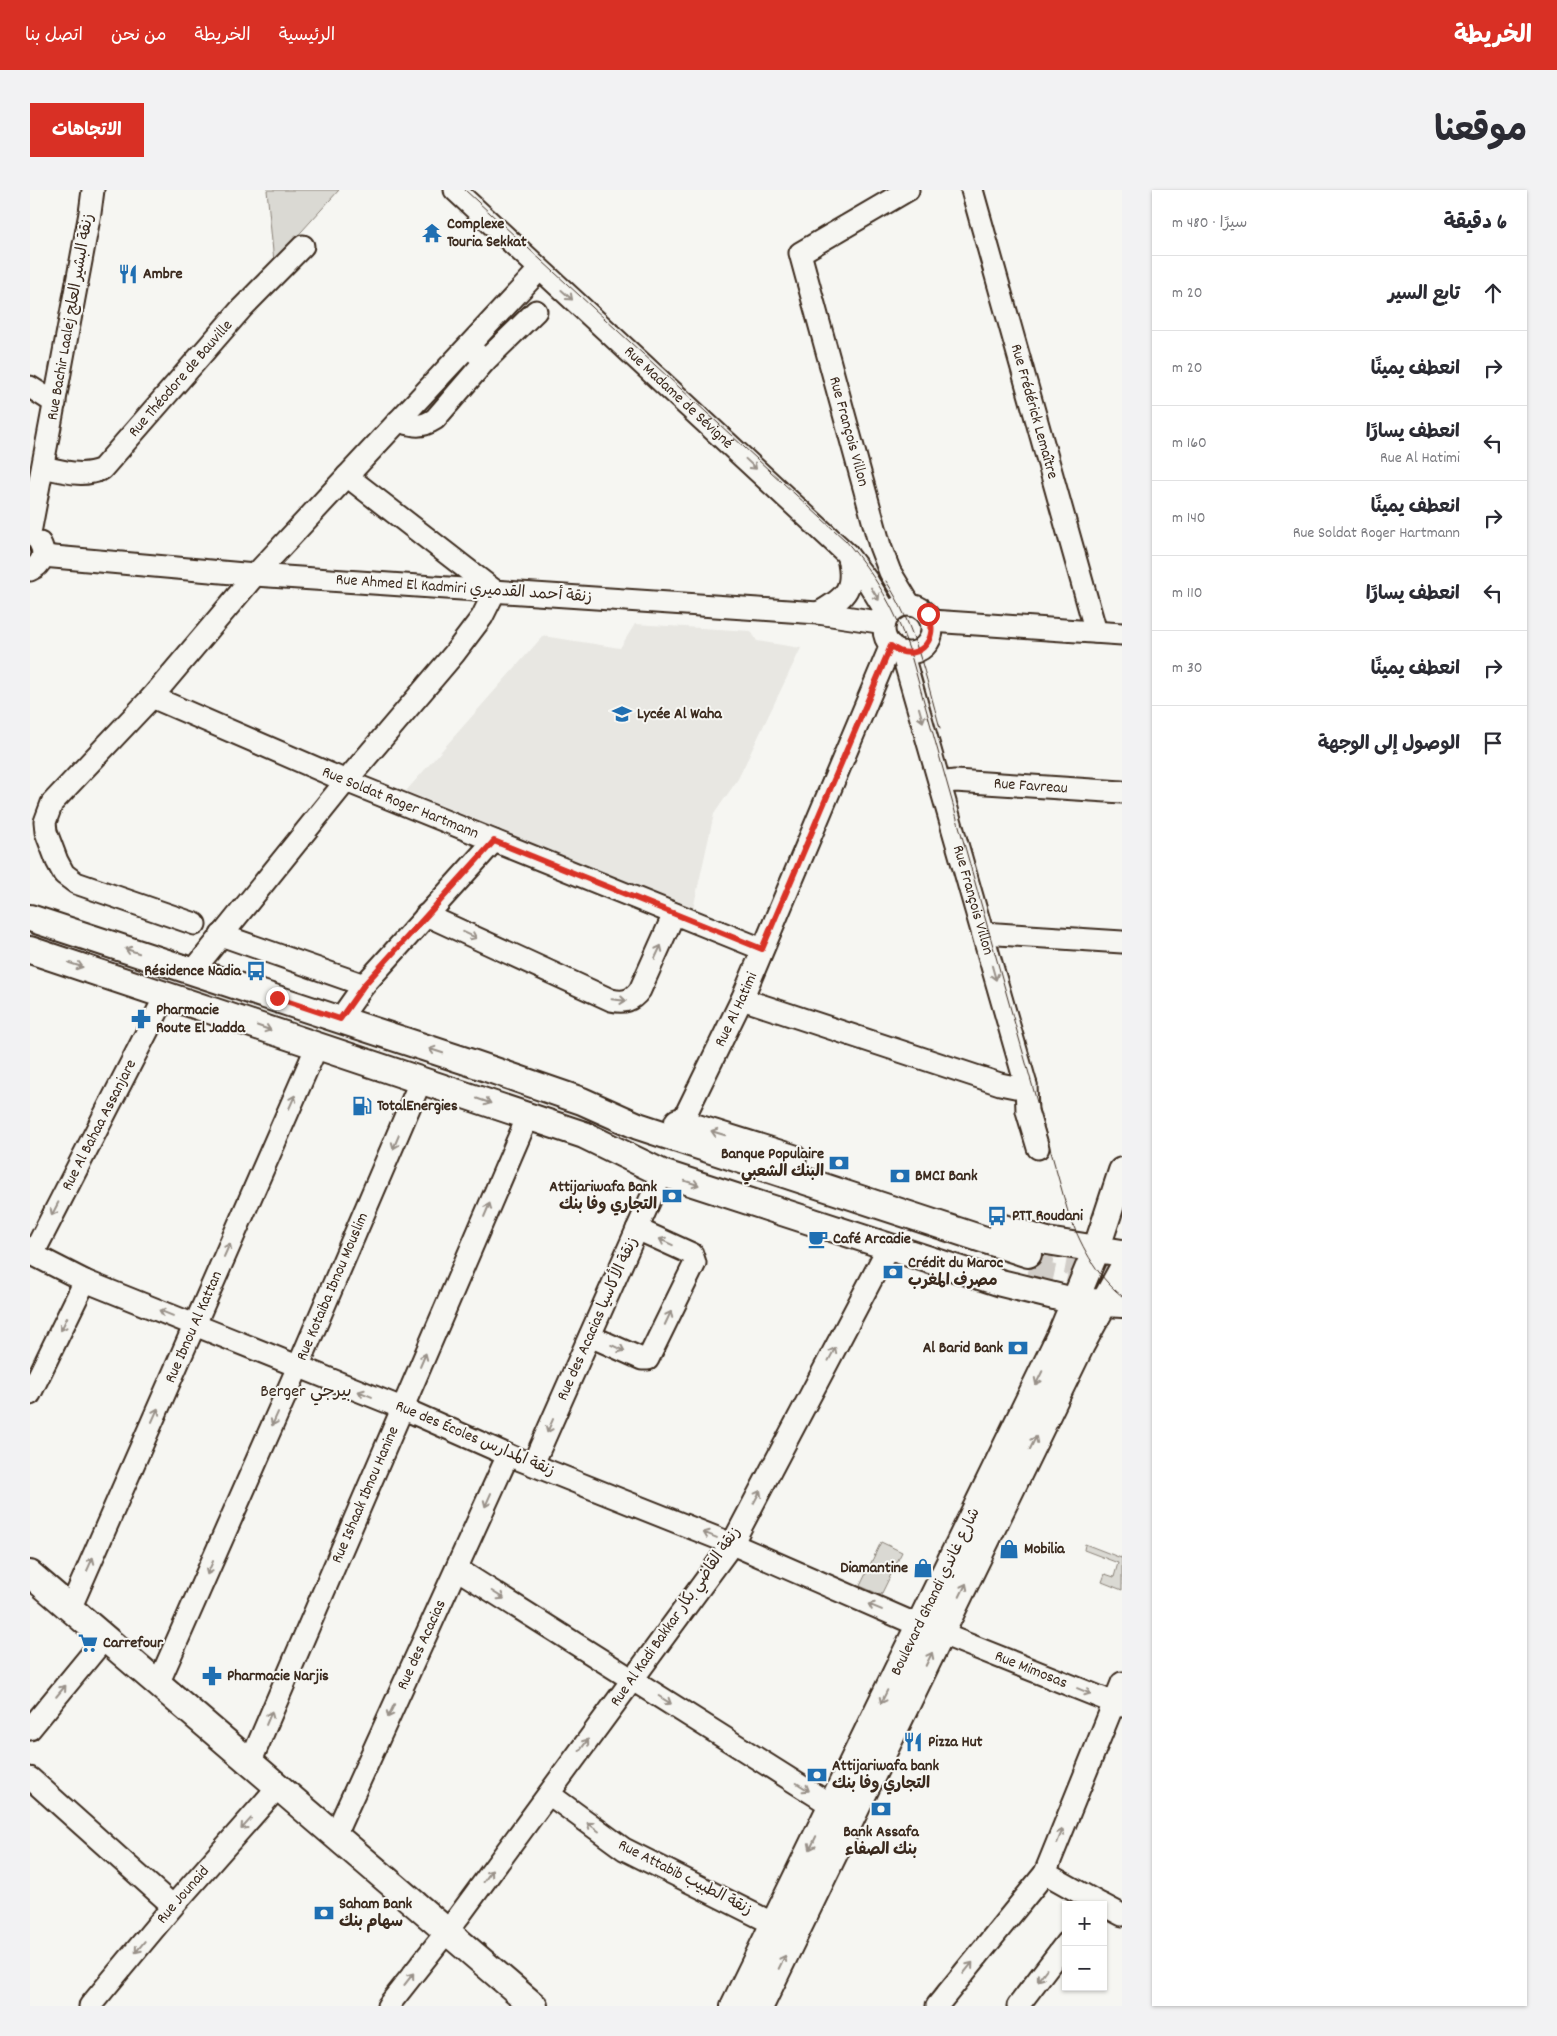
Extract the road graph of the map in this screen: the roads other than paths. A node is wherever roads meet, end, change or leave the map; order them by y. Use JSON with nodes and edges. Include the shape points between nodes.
{"nodes":[{"id":1,"x":92,"y":190,"type":"edge"},
{"id":2,"x":455,"y":190,"type":"edge"},
{"id":3,"x":908,"y":190,"type":"edge"},
{"id":4,"x":972,"y":190,"type":"edge"},
{"id":5,"x":303,"y":246,"type":"dead end"},
{"id":6,"x":539,"y":270,"type":"junction"},
{"id":7,"x":536,"y":311,"type":"dead end"},
{"id":8,"x":468,"y":346,"type":"junction"},
{"id":9,"x":485,"y":361,"type":"junction"},
{"id":10,"x":30,"y":387,"type":"edge"},
{"id":11,"x":30,"y":401,"type":"edge"},
{"id":12,"x":55,"y":403,"type":"junction"},
{"id":13,"x":398,"y":421,"type":"junction"},
{"id":14,"x":43,"y":467,"type":"junction"},
{"id":15,"x":347,"y":476,"type":"junction"},
{"id":16,"x":30,"y":534,"type":"edge"},
{"id":17,"x":847,"y":554,"type":"junction"},
{"id":18,"x":37,"y":563,"type":"edge"},
{"id":19,"x":255,"y":575,"type":"junction"},
{"id":20,"x":495,"y":591,"type":"junction"},
{"id":21,"x":910,"y":604,"type":"junction"},
{"id":22,"x":818,"y":613,"type":"junction"},
{"id":23,"x":887,"y":619,"type":"junction"},
{"id":24,"x":931,"y":621,"type":"junction"},
{"id":25,"x":1096,"y":632,"type":"junction"},
{"id":26,"x":1122,"y":634,"type":"edge"},
{"id":27,"x":897,"y":649,"type":"junction"},
{"id":28,"x":873,"y":688,"type":"junction"},
{"id":29,"x":914,"y":692,"type":"junction"},
{"id":30,"x":152,"y":697,"type":"junction"},
{"id":31,"x":346,"y":781,"type":"junction"},
{"id":32,"x":940,"y":783,"type":"junction"},
{"id":33,"x":1122,"y":792,"type":"edge"},
{"id":34,"x":494,"y":841,"type":"junction"},
{"id":35,"x":674,"y":914,"type":"junction"},
{"id":36,"x":426,"y":915,"type":"junction"},
{"id":37,"x":30,"y":918,"type":"edge"},
{"id":38,"x":195,"y":924,"type":"dead end"},
{"id":39,"x":983,"y":932,"type":"junction"},
{"id":40,"x":221,"y":935,"type":"junction"},
{"id":41,"x":1122,"y":942,"type":"edge"},
{"id":42,"x":762,"y":949,"type":"junction"},
{"id":43,"x":30,"y":950,"type":"edge"},
{"id":44,"x":193,"y":971,"type":"junction"},
{"id":45,"x":364,"y":985,"type":"junction"},
{"id":46,"x":166,"y":995,"type":"junction"},
{"id":47,"x":742,"y":999,"type":"junction"},
{"id":48,"x":340,"y":1019,"type":"junction"},
{"id":49,"x":317,"y":1046,"type":"junction"},
{"id":50,"x":421,"y":1080,"type":"junction"},
{"id":51,"x":1026,"y":1085,"type":"junction"},
{"id":52,"x":582,"y":1101,"type":"junction"},
{"id":53,"x":528,"y":1116,"type":"junction"},
{"id":54,"x":682,"y":1122,"type":"junction"},
{"id":55,"x":584,"y":1135,"type":"junction"},
{"id":56,"x":1038,"y":1148,"type":"dead end"},
{"id":57,"x":1122,"y":1171,"type":"edge"},
{"id":58,"x":662,"y":1173,"type":"junction"},
{"id":59,"x":637,"y":1229,"type":"junction"},
{"id":60,"x":888,"y":1246,"type":"junction"},
{"id":61,"x":1096,"y":1250,"type":"junction"},
{"id":62,"x":1122,"y":1252,"type":"edge"},
{"id":63,"x":31,"y":1253,"type":"edge"},
{"id":64,"x":1122,"y":1270,"type":"edge"},
{"id":65,"x":85,"y":1280,"type":"junction"},
{"id":66,"x":1074,"y":1301,"type":"junction"},
{"id":67,"x":1112,"y":1310,"type":"edge"},
{"id":68,"x":194,"y":1324,"type":"junction"},
{"id":69,"x":590,"y":1336,"type":"junction"},
{"id":70,"x":298,"y":1367,"type":"junction"},
{"id":71,"x":30,"y":1394,"type":"edge"},
{"id":72,"x":402,"y":1408,"type":"junction"},
{"id":73,"x":508,"y":1455,"type":"junction"},
{"id":74,"x":533,"y":1464,"type":"junction"},
{"id":75,"x":732,"y":1544,"type":"junction"},
{"id":76,"x":457,"y":1569,"type":"junction"},
{"id":77,"x":30,"y":1574,"type":"edge"},
{"id":78,"x":70,"y":1609,"type":"junction"},
{"id":79,"x":931,"y":1630,"type":"junction"},
{"id":80,"x":104,"y":1639,"type":"junction"},
{"id":81,"x":633,"y":1679,"type":"junction"},
{"id":82,"x":1122,"y":1683,"type":"edge"},
{"id":83,"x":158,"y":1684,"type":"junction"},
{"id":84,"x":1118,"y":1705,"type":"edge"},
{"id":85,"x":30,"y":1729,"type":"edge"},
{"id":86,"x":250,"y":1763,"type":"junction"},
{"id":87,"x":30,"y":1778,"type":"edge"},
{"id":88,"x":278,"y":1787,"type":"junction"},
{"id":89,"x":549,"y":1794,"type":"junction"},
{"id":90,"x":831,"y":1805,"type":"junction"},
{"id":91,"x":335,"y":1835,"type":"junction"},
{"id":92,"x":1045,"y":1873,"type":"junction"},
{"id":93,"x":1094,"y":1901,"type":"edge"},
{"id":94,"x":173,"y":1906,"type":"junction"},
{"id":95,"x":1107,"y":1908,"type":"edge"},
{"id":96,"x":1122,"y":1916,"type":"edge"},
{"id":97,"x":453,"y":1924,"type":"junction"},
{"id":98,"x":774,"y":1924,"type":"junction"},
{"id":99,"x":1064,"y":1946,"type":"edge"},
{"id":100,"x":97,"y":2004,"type":"edge"},
{"id":101,"x":388,"y":2006,"type":"edge"},
{"id":102,"x":534,"y":2006,"type":"edge"},
{"id":103,"x":734,"y":2006,"type":"edge"},
{"id":104,"x":760,"y":2006,"type":"edge"},
{"id":105,"x":937,"y":2006,"type":"edge"},
{"id":106,"x":1018,"y":2006,"type":"edge"}],
"edges":[{"from":1,"to":12,"type":"street","name":"Rue Bachir Laalej زنقة البشير العلج"},
{"from":2,"to":6,"type":"street","name":"Rue Madame de Sévigné"},
{"from":3,"to":21,"type":"street","name":"Rue François Villon","via":[[800,253],[880,546],[890,572]]},
{"from":4,"to":25,"type":"street","name":"Rue Frédérick Lemaître"},
{"from":5,"to":14,"type":"street","name":"Rue Théodore de Bauville","via":[[242,308],[102,470],[79,474]]},
{"from":6,"to":8,"type":"street"},
{"from":6,"to":17,"type":"street","name":"Rue Madame de Sévigné","one_way":true},
{"from":7,"to":9,"type":"street"},
{"from":8,"to":9,"type":"street"},
{"from":8,"to":13,"type":"street"},
{"from":9,"to":13,"type":"street","via":[[435,419],[425,426]]},
{"from":10,"to":12,"type":"street"},
{"from":11,"to":12,"type":"street"},
{"from":12,"to":14,"type":"street","name":"Rue Bachir Laalej زنقة البشير العلج"},
{"from":13,"to":15,"type":"street"},
{"from":14,"to":16,"type":"street","name":"Rue Bachir Laalej زنقة البشير العلج"},
{"from":15,"to":19,"type":"street"},
{"from":15,"to":20,"type":"street"},
{"from":16,"to":18,"type":"street","via":[[42,545]]},
{"from":17,"to":22,"type":"street","via":[[850,570],[846,592],[837,602]]},
{"from":17,"to":23,"type":"street","name":"Rue Madame de Sévigné","one_way":true,"via":[[866,579]]},
{"from":18,"to":19,"type":"street","name":"Rue Ahmed El Kadmiri زنقة أحمد القدميري"},
{"from":19,"to":20,"type":"street","name":"Rue Ahmed El Kadmiri زنقة أحمد القدميري"},
{"from":19,"to":30,"type":"street"},
{"from":20,"to":22,"type":"street","name":"Rue Ahmed El Kadmiri زنقة أحمد القدميري"},
{"from":20,"to":31,"type":"street","via":[[482,616],[454,654]]},
{"from":21,"to":23,"type":"street","via":[[900,606]]},
{"from":21,"to":24,"type":"street","via":[[923,610]]},
{"from":22,"to":23,"type":"street","name":"Rue Ahmed El Kadmiri زنقة أحمد القدميري"},
{"from":23,"to":27,"type":"street","via":[[885,635]]},
{"from":24,"to":25,"type":"street"},
{"from":24,"to":27,"type":"street","via":[[932,632],[927,644],[918,651]]},
{"from":25,"to":26,"type":"street"},
{"from":27,"to":28,"type":"street","name":"Rue Al Hatimi"},
{"from":27,"to":29,"type":"street","name":"Rue François Villon"},
{"from":28,"to":29,"type":"street","via":[[897,682]]},
{"from":28,"to":42,"type":"street","name":"Rue Al Hatimi"},
{"from":29,"to":32,"type":"street","name":"Rue François Villon","one_way":true},
{"from":30,"to":31,"type":"street","name":"Rue Soldat Roger Hartmann"},
{"from":30,"to":38,"type":"street","via":[[52,804],[45,822],[46,832],[64,874],[76,883]]},
{"from":31,"to":34,"type":"street","name":"Rue Soldat Roger Hartmann"},
{"from":31,"to":40,"type":"street"},
{"from":32,"to":33,"type":"street","name":"Rue Favreau"},
{"from":32,"to":39,"type":"street","name":"Rue François Villon"},
{"from":34,"to":35,"type":"street","name":"Rue Soldat Roger Hartmann"},
{"from":34,"to":36,"type":"street"},
{"from":36,"to":35,"type":"street","one_way":true,"via":[[622,1002],[636,996],[640,990]]},
{"from":35,"to":42,"type":"street","name":"Rue Soldat Roger Hartmann"},
{"from":36,"to":45,"type":"street"},
{"from":44,"to":37,"type":"main road","one_way":true},
{"from":39,"to":41,"type":"street"},
{"from":39,"to":51,"type":"street","name":"Rue François Villon","one_way":true},
{"from":40,"to":44,"type":"street"},
{"from":40,"to":45,"type":"street"},
{"from":42,"to":47,"type":"street","name":"Rue Al Hatimi"},
{"from":43,"to":46,"type":"main road","one_way":true},
{"from":44,"to":48,"type":"main road"},
{"from":45,"to":48,"type":"street"},
{"from":46,"to":49,"type":"main road","one_way":true},
{"from":46,"to":63,"type":"street","name":"Rue Al Bahaa Assanjare","one_way":true},
{"from":47,"to":51,"type":"street","via":[[1000,1084],[1015,1088]]},
{"from":47,"to":54,"type":"street","name":"Rue Al Hatimi"},
{"from":52,"to":48,"type":"main road","one_way":true},
{"from":49,"to":50,"type":"main road"},
{"from":68,"to":49,"type":"street","name":"Rue Ibnou Al Kattan","one_way":true},
{"from":50,"to":53,"type":"main road","one_way":true},
{"from":50,"to":70,"type":"street","name":"Rue Kotaiba Ibnou Mouslim","one_way":true},
{"from":51,"to":56,"type":"street","name":"Rue François Villon","via":[[1027,1111]]},
{"from":52,"to":54,"type":"main road"},
{"from":52,"to":55,"type":"main road","via":[[638,1126],[1028,1263],[637,1143]]},
{"from":53,"to":55,"type":"main road"},
{"from":72,"to":53,"type":"street","name":"Rue Ishaak Ibnou Hanine","one_way":true},
{"from":61,"to":54,"type":"main road","one_way":true,"via":[[1030,1237]]},
{"from":55,"to":58,"type":"main road"},
{"from":57,"to":61,"type":"main road","name":"Boulevard Ghandi شارع غاندي"},
{"from":58,"to":59,"type":"street","name":"Rue des Acacias زنقة الأكاسيا"},
{"from":58,"to":60,"type":"main road","one_way":true},
{"from":59,"to":69,"type":"street","name":"Rue des Acacias زنقة الأكاسيا"},
{"from":69,"to":59,"type":"street","one_way":true,"via":[[648,1359],[694,1263],[692,1254]]},
{"from":60,"to":66,"type":"main road","via":[[1001,1283]]},
{"from":75,"to":60,"type":"street","name":"Rue Al Kadi Bakkar زنقة القاضي بكار","one_way":true},
{"from":61,"to":62,"type":"main road"},
{"from":61,"to":66,"type":"main road","name":"Boulevard Ghandi شارع غاندي"},
{"from":63,"to":65,"type":"street","name":"Rue des Écoles زنقة المدارس"},
{"from":64,"to":67,"type":"main road","name":"Boulevard Ghandi شارع غاندي"},
{"from":68,"to":65,"type":"street","name":"Rue des Écoles زنقة المدارس","one_way":true},
{"from":65,"to":71,"type":"street","one_way":true},
{"from":66,"to":67,"type":"main road"},
{"from":66,"to":79,"type":"main road","name":"Boulevard Ghandi شارع غاندي","one_way":true},
{"from":79,"to":67,"type":"main road","name":"Boulevard Ghandi شارع غاندي","one_way":true,"via":[[1081,1345]]},
{"from":68,"to":70,"type":"street","name":"Rue des Écoles زنقة المدارس"},
{"from":78,"to":68,"type":"street","name":"Rue Ibnou Al Kattan","one_way":true},
{"from":69,"to":74,"type":"street","name":"Rue des Acacias زنقة الأكاسيا","one_way":true},
{"from":72,"to":70,"type":"street","name":"Rue des Écoles زنقة المدارس","one_way":true},
{"from":70,"to":83,"type":"street","name":"Rue Kotaiba Ibnou Mouslim","one_way":true},
{"from":72,"to":73,"type":"street","name":"Rue des Écoles زنقة المدارس"},
{"from":86,"to":72,"type":"street","name":"Rue Ishaak Ibnou Hanine","one_way":true},
{"from":73,"to":74,"type":"street","name":"Rue des Écoles زنقة المدارس"},
{"from":73,"to":76,"type":"street","name":"Rue des Acacias","one_way":true},
{"from":75,"to":74,"type":"street","name":"Rue des Écoles زنقة المدارس","one_way":true},
{"from":79,"to":75,"type":"street","name":"Rue des Écoles زنقة المدارس","one_way":true},
{"from":75,"to":81,"type":"street","name":"Rue Al Kadi Bakkar زنقة القاضي بكار"},
{"from":76,"to":81,"type":"street","one_way":true},
{"from":76,"to":91,"type":"street","name":"Rue des Acacias","one_way":true},
{"from":77,"to":78,"type":"main road"},
{"from":78,"to":80,"type":"main road"},
{"from":79,"to":84,"type":"street","name":"Rue Mimosas","one_way":true},
{"from":79,"to":90,"type":"main road","name":"Boulevard Ghandi شارع غاندي","one_way":true},
{"from":104,"to":79,"type":"main road","name":"Boulevard Ghandi شارع غاندي","one_way":true},
{"from":80,"to":83,"type":"main road"},
{"from":85,"to":80,"type":"street","one_way":true},
{"from":89,"to":81,"type":"street","name":"Rue Al Kadi Bakkar زنقة القاضي بكار","one_way":true},
{"from":81,"to":90,"type":"street","one_way":true},
{"from":82,"to":84,"type":"street"},
{"from":83,"to":86,"type":"main road"},
{"from":92,"to":84,"type":"street","one_way":true},
{"from":86,"to":88,"type":"main road"},
{"from":87,"to":94,"type":"street"},
{"from":88,"to":91,"type":"main road"},
{"from":88,"to":94,"type":"street","name":"Rue Jounaid","one_way":true},
{"from":97,"to":89,"type":"street","name":"Rue Al Kadi Bakkar زنقة القاضي بكار","one_way":true},
{"from":98,"to":89,"type":"street","name":"Rue Attabib زنقة الطبيب","one_way":true,"via":[[624,1849]]},
{"from":90,"to":98,"type":"main road","name":"Boulevard Ghandi شارع غاندي","one_way":true},
{"from":91,"to":97,"type":"main road"},
{"from":92,"to":93,"type":"street"},
{"from":105,"to":92,"type":"street","one_way":true},
{"from":94,"to":100,"type":"street","name":"Rue Jounaid","one_way":true},
{"from":95,"to":96,"type":"street"},
{"from":101,"to":97,"type":"street","name":"Rue Al Kadi Bakkar زنقة القاضي بكار","one_way":true},
{"from":97,"to":102,"type":"main road"},
{"from":98,"to":103,"type":"main road","name":"Boulevard Ghandi شارع غاندي"},
{"from":99,"to":106,"type":"street","one_way":true}]}
